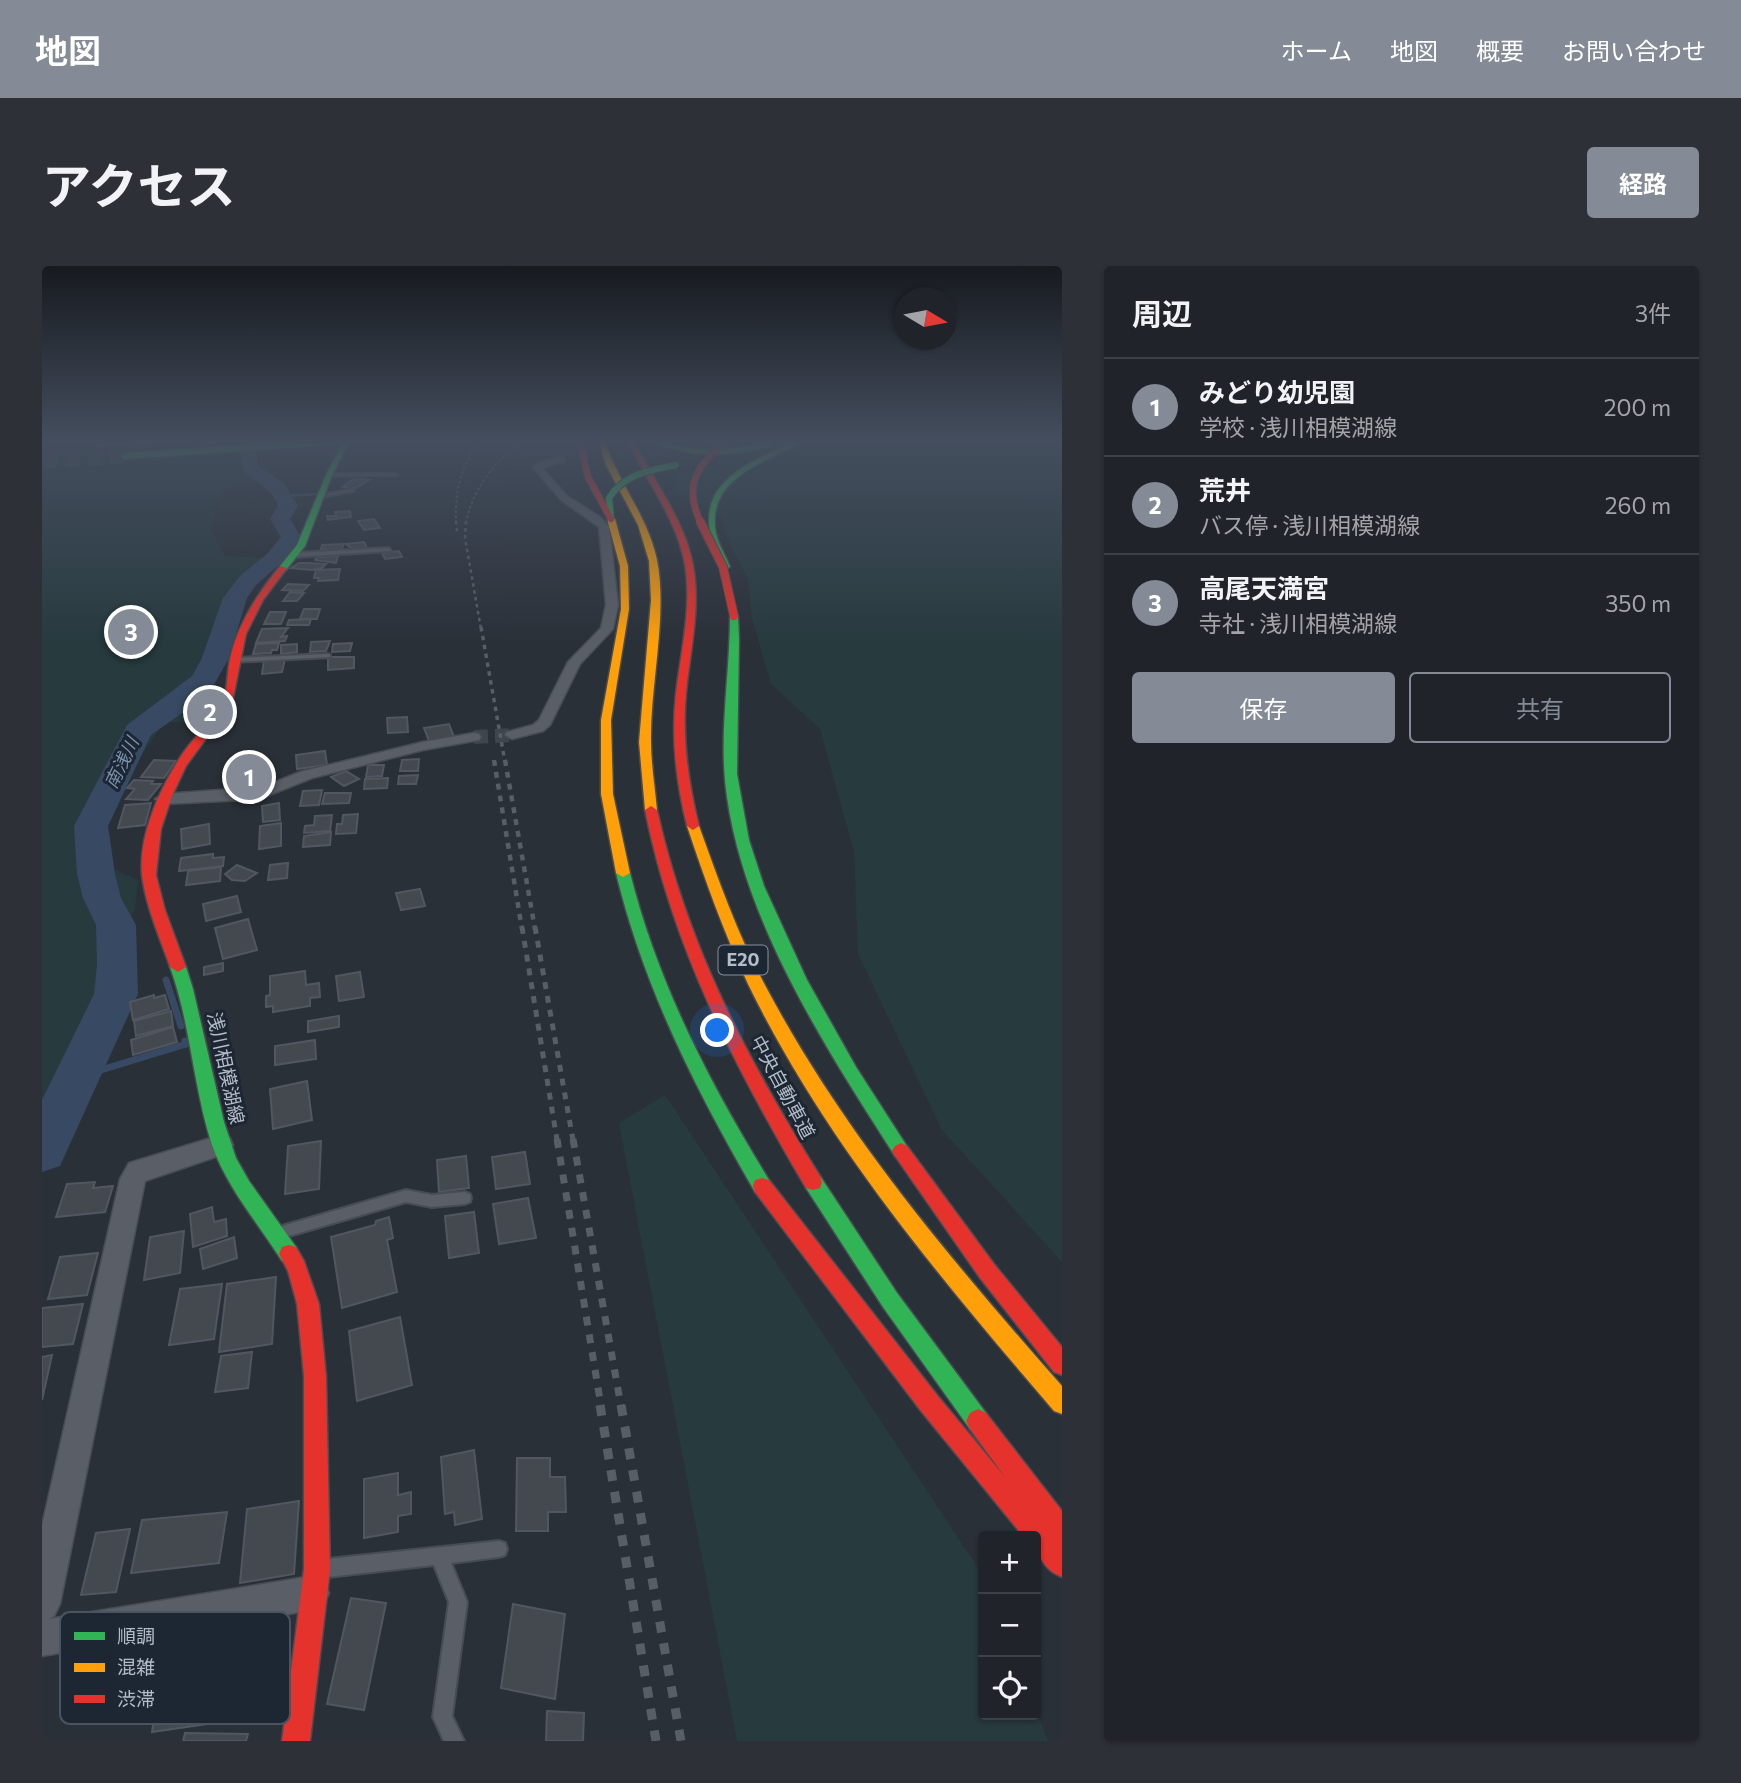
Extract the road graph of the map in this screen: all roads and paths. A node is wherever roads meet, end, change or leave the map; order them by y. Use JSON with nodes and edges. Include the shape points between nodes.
{"nodes":[{"id":1,"x":316,"y":508,"type":"edge"},
{"id":2,"x":579,"y":508,"type":"edge"},
{"id":3,"x":605,"y":508,"type":"edge"},
{"id":4,"x":609,"y":508,"type":"edge"},
{"id":5,"x":635,"y":508,"type":"edge"},
{"id":6,"x":670,"y":508,"type":"edge"},
{"id":7,"x":696,"y":508,"type":"edge"},
{"id":8,"x":713,"y":508,"type":"edge"},
{"id":9,"x":611,"y":519,"type":"junction"},
{"id":10,"x":389,"y":550,"type":"dead end"},
{"id":11,"x":294,"y":555,"type":"junction"},
{"id":12,"x":730,"y":588,"type":"junction"},
{"id":13,"x":328,"y":656,"type":"dead end"},
{"id":14,"x":234,"y":660,"type":"junction"},
{"id":15,"x":512,"y":735,"type":"tunnel mouth"},
{"id":16,"x":474,"y":737,"type":"tunnel mouth"},
{"id":17,"x":163,"y":799,"type":"junction"},
{"id":18,"x":220,"y":1145,"type":"junction"},
{"id":19,"x":465,"y":1198,"type":"dead end"},
{"id":20,"x":276,"y":1233,"type":"junction"},
{"id":21,"x":1062,"y":1364,"type":"edge"},
{"id":22,"x":1062,"y":1403,"type":"edge"},
{"id":23,"x":1062,"y":1531,"type":"edge"},
{"id":24,"x":499,"y":1549,"type":"dead end"},
{"id":25,"x":439,"y":1555,"type":"junction"},
{"id":26,"x":1062,"y":1564,"type":"edge"},
{"id":27,"x":315,"y":1581,"type":"junction"},
{"id":28,"x":42,"y":1604,"type":"edge"},
{"id":29,"x":167,"y":1612,"type":"edge"},
{"id":30,"x":60,"y":1634,"type":"edge"},
{"id":31,"x":42,"y":1638,"type":"edge"},
{"id":32,"x":296,"y":1741,"type":"edge"},
{"id":33,"x":454,"y":1741,"type":"edge"}],
"edges":[{"from":1,"to":11,"type":"main road","name":"浅川相模湖線"},
{"from":2,"to":15,"type":"street","via":[[604,527],[612,605],[607,629],[574,662],[545,722]]},
{"from":3,"to":9,"type":"main road","bridge":true},
{"from":4,"to":9,"type":"main road","bridge":true},
{"from":5,"to":23,"type":"main road","name":"中央自動車道","number":"E20","via":[[653,560],[656,595],[645,735],[649,797],[671,891],[705,981],[763,1097],[831,1212],[936,1366]]},
{"from":6,"to":22,"type":"main road","name":"中央自動車道","number":"E20","via":[[685,542],[691,579],[680,704],[685,799],[704,867],[734,941],[772,1017],[831,1112],[908,1217]]},
{"from":7,"to":12,"type":"main road","bridge":true},
{"from":8,"to":12,"type":"main road","bridge":true,"via":[[710,519]]},
{"from":9,"to":26,"type":"main road","via":[[622,558],[625,601],[605,734],[610,816],[649,962],[695,1067],[768,1195],[929,1403]]},
{"from":10,"to":11,"type":"lane"},
{"from":11,"to":14,"type":"main road","name":"浅川相模湖線","via":[[254,604]]},
{"from":12,"to":21,"type":"main road","bridge":true,"via":[[736,655],[731,742],[737,820],[776,930],[863,1094],[934,1198]]},
{"from":13,"to":14,"type":"lane"},
{"from":14,"to":17,"type":"main road","name":"浅川相模湖線","via":[[228,701],[187,755]]},
{"from":16,"to":17,"type":"street","via":[[306,775],[244,796]]},
{"from":17,"to":18,"type":"main road","name":"浅川相模湖線","via":[[149,873],[188,992]]},
{"from":18,"to":20,"type":"main road","name":"浅川相模湖線","via":[[235,1177]]},
{"from":18,"to":28,"type":"street","via":[[138,1171],[133,1179]]},
{"from":19,"to":20,"type":"lane","via":[[432,1201],[407,1196]]},
{"from":20,"to":27,"type":"main road","name":"浅川相模湖線","via":[[297,1268],[308,1304],[315,1376]]},
{"from":24,"to":25,"type":"lane"},
{"from":25,"to":27,"type":"lane"},
{"from":25,"to":33,"type":"lane","via":[[458,1602],[442,1717]]},
{"from":27,"to":29,"type":"street"},
{"from":27,"to":32,"type":"main road","name":"浅川相模湖線"},
{"from":30,"to":31,"type":"street"}]}
